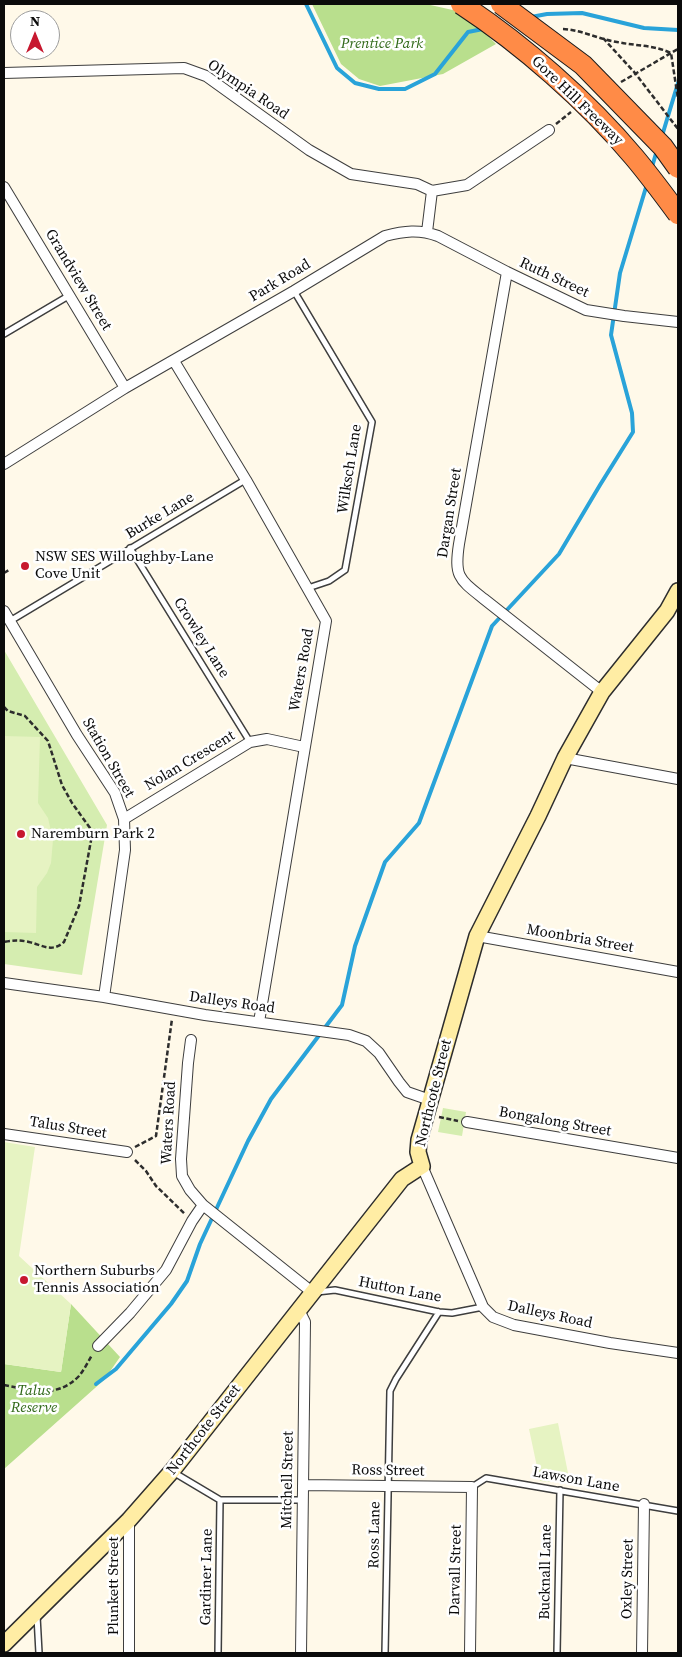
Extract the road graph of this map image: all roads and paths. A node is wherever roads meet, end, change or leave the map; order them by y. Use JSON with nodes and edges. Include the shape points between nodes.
{"nodes":[{"id":1,"x":461,"y":4,"type":"edge"},
{"id":2,"x":501,"y":4,"type":"edge"},
{"id":3,"x":4,"y":73,"type":"edge"},
{"id":4,"x":678,"y":99,"type":"edge"},
{"id":5,"x":678,"y":129,"type":"edge"},
{"id":6,"x":549,"y":130,"type":"dead end"},
{"id":7,"x":678,"y":168,"type":"edge"},
{"id":8,"x":4,"y":187,"type":"edge"},
{"id":9,"x":432,"y":191,"type":"junction"},
{"id":10,"x":678,"y":214,"type":"edge"},
{"id":11,"x":427,"y":232,"type":"junction"},
{"id":12,"x":507,"y":272,"type":"junction"},
{"id":13,"x":294,"y":291,"type":"junction"},
{"id":14,"x":70,"y":296,"type":"junction"},
{"id":15,"x":678,"y":322,"type":"edge"},
{"id":16,"x":4,"y":334,"type":"edge"},
{"id":17,"x":174,"y":361,"type":"junction"},
{"id":18,"x":125,"y":388,"type":"junction"},
{"id":19,"x":4,"y":464,"type":"edge"},
{"id":20,"x":246,"y":480,"type":"junction"},
{"id":21,"x":130,"y":548,"type":"junction"},
{"id":22,"x":9,"y":570,"type":"dead end"},
{"id":23,"x":4,"y":573,"type":"edge"},
{"id":24,"x":308,"y":588,"type":"junction"},
{"id":25,"x":678,"y":591,"type":"edge"},
{"id":26,"x":4,"y":611,"type":"edge"},
{"id":27,"x":10,"y":621,"type":"junction"},
{"id":28,"x":602,"y":692,"type":"junction"},
{"id":29,"x":4,"y":708,"type":"edge"},
{"id":30,"x":250,"y":742,"type":"junction"},
{"id":31,"x":304,"y":747,"type":"junction"},
{"id":32,"x":564,"y":758,"type":"junction"},
{"id":33,"x":678,"y":779,"type":"edge"},
{"id":34,"x":124,"y":819,"type":"junction"},
{"id":35,"x":476,"y":936,"type":"junction"},
{"id":36,"x":4,"y":942,"type":"edge"},
{"id":37,"x":678,"y":972,"type":"edge"},
{"id":38,"x":4,"y":983,"type":"edge"},
{"id":39,"x":104,"y":997,"type":"junction"},
{"id":40,"x":173,"y":1010,"type":"junction"},
{"id":41,"x":259,"y":1022,"type":"junction"},
{"id":42,"x":191,"y":1040,"type":"dead end"},
{"id":43,"x":428,"y":1107,"type":"junction"},
{"id":44,"x":467,"y":1122,"type":"joint"},
{"id":45,"x":4,"y":1134,"type":"edge"},
{"id":46,"x":127,"y":1152,"type":"junction"},
{"id":47,"x":678,"y":1158,"type":"edge"},
{"id":48,"x":422,"y":1166,"type":"junction"},
{"id":49,"x":203,"y":1205,"type":"junction"},
{"id":50,"x":192,"y":1221,"type":"junction"},
{"id":51,"x":312,"y":1292,"type":"junction"},
{"id":52,"x":483,"y":1307,"type":"junction"},
{"id":53,"x":299,"y":1310,"type":"junction"},
{"id":54,"x":440,"y":1312,"type":"junction"},
{"id":55,"x":98,"y":1346,"type":"joint"},
{"id":56,"x":678,"y":1353,"type":"edge"},
{"id":57,"x":4,"y":1385,"type":"edge"},
{"id":58,"x":172,"y":1471,"type":"junction"},
{"id":59,"x":303,"y":1485,"type":"junction"},
{"id":60,"x":388,"y":1486,"type":"junction"},
{"id":61,"x":472,"y":1487,"type":"junction"},
{"id":62,"x":560,"y":1490,"type":"junction"},
{"id":63,"x":220,"y":1500,"type":"junction"},
{"id":64,"x":303,"y":1500,"type":"junction"},
{"id":65,"x":644,"y":1504,"type":"junction"},
{"id":66,"x":678,"y":1512,"type":"edge"},
{"id":67,"x":130,"y":1520,"type":"junction"},
{"id":68,"x":37,"y":1612,"type":"junction"},
{"id":69,"x":4,"y":1644,"type":"edge"},
{"id":70,"x":39,"y":1653,"type":"edge"},
{"id":71,"x":129,"y":1653,"type":"edge"},
{"id":72,"x":218,"y":1653,"type":"edge"},
{"id":73,"x":301,"y":1653,"type":"edge"},
{"id":74,"x":385,"y":1653,"type":"edge"},
{"id":75,"x":470,"y":1653,"type":"edge"},
{"id":76,"x":557,"y":1653,"type":"edge"},
{"id":77,"x":642,"y":1653,"type":"edge"}],
"edges":[{"from":1,"to":10,"type":"highway","name":"Gore Hill Freeway","bridge":true,"via":[[537,61],[591,111],[634,157]]},
{"from":2,"to":7,"type":"highway","name":"Gore Hill Freeway","bridge":true,"via":[[583,65],[663,148]]},
{"from":3,"to":9,"type":"street","name":"Olympia Road","via":[[184,68],[206,76],[309,150],[351,174],[418,184]]},
{"from":4,"to":5,"type":"path","via":[[671,54],[661,48],[615,42],[602,37],[635,73]]},
{"from":6,"to":9,"type":"street","via":[[467,185]]},
{"from":8,"to":14,"type":"street","name":"Grandview Street"},
{"from":9,"to":11,"type":"street"},
{"from":11,"to":12,"type":"street","name":"Ruth Street"},
{"from":11,"to":13,"type":"street","name":"Park Road","via":[[385,236]]},
{"from":12,"to":15,"type":"street","name":"Ruth Street","via":[[586,310]]},
{"from":12,"to":28,"type":"street","name":"Dargan Street","via":[[456,561],[458,573],[465,584]]},
{"from":13,"to":17,"type":"street","name":"Park Road"},
{"from":13,"to":24,"type":"lane","name":"Wilksch Lane","via":[[372,422],[345,570],[329,581]]},
{"from":14,"to":16,"type":"lane"},
{"from":14,"to":18,"type":"street","name":"Grandview Street"},
{"from":17,"to":18,"type":"street","name":"Park Road"},
{"from":17,"to":20,"type":"street","name":"Waters Road"},
{"from":18,"to":19,"type":"street","name":"Park Road"},
{"from":20,"to":21,"type":"lane","name":"Burke Lane"},
{"from":20,"to":24,"type":"street","name":"Waters Road"},
{"from":21,"to":27,"type":"lane","name":"Burke Lane"},
{"from":21,"to":30,"type":"lane","name":"Crowley Lane"},
{"from":22,"to":23,"type":"path"},
{"from":24,"to":31,"type":"street","name":"Waters Road","via":[[326,621]]},
{"from":25,"to":28,"type":"street","name":"Northcote Street","via":[[667,611]]},
{"from":26,"to":27,"type":"street","name":"Station Street"},
{"from":27,"to":34,"type":"street","name":"Station Street","via":[[115,794]]},
{"from":28,"to":32,"type":"street","name":"Northcote Street"},
{"from":29,"to":36,"type":"path","via":[[24,716],[48,741],[62,785],[92,835],[79,906],[64,942],[60,946],[43,948],[30,942]]},
{"from":30,"to":31,"type":"street","name":"Nolan Crescent","via":[[267,739]]},
{"from":30,"to":34,"type":"street","name":"Nolan Crescent"},
{"from":31,"to":41,"type":"street","name":"Waters Road"},
{"from":32,"to":33,"type":"street"},
{"from":32,"to":35,"type":"street","name":"Northcote Street"},
{"from":34,"to":39,"type":"street","name":"Station Street","via":[[125,850]]},
{"from":35,"to":37,"type":"street","name":"Moonbria Street"},
{"from":35,"to":43,"type":"street","name":"Northcote Street"},
{"from":38,"to":39,"type":"street","name":"Dalleys Road"},
{"from":39,"to":40,"type":"street","name":"Dalleys Road"},
{"from":40,"to":41,"type":"street","name":"Dalleys Road"},
{"from":40,"to":46,"type":"path","via":[[156,1136]]},
{"from":41,"to":43,"type":"street","name":"Dalleys Road","via":[[349,1035],[366,1041],[379,1053],[407,1092]]},
{"from":42,"to":49,"type":"street","name":"Waters Road","via":[[182,1176]]},
{"from":43,"to":44,"type":"path"},
{"from":43,"to":48,"type":"street","name":"Northcote Street","via":[[418,1152]]},
{"from":44,"to":47,"type":"street","name":"Bongalong Street"},
{"from":45,"to":46,"type":"street","name":"Talus Street"},
{"from":46,"to":50,"type":"path"},
{"from":48,"to":51,"type":"street","name":"Northcote Street","via":[[402,1179]]},
{"from":48,"to":52,"type":"street"},
{"from":49,"to":50,"type":"street"},
{"from":49,"to":51,"type":"street"},
{"from":50,"to":55,"type":"street","via":[[166,1270]]},
{"from":51,"to":53,"type":"street","name":"Northcote Street"},
{"from":51,"to":54,"type":"lane","name":"Hutton Lane","via":[[335,1290]]},
{"from":52,"to":54,"type":"lane","name":"Hutton Lane"},
{"from":52,"to":56,"type":"street","name":"Dalleys Road","via":[[493,1317],[514,1325]]},
{"from":53,"to":58,"type":"street","name":"Northcote Street"},
{"from":53,"to":59,"type":"street","name":"Mitchell Street","via":[[305,1322]]},
{"from":54,"to":60,"type":"lane","name":"Ross Lane","via":[[390,1392]]},
{"from":55,"to":57,"type":"path","via":[[79,1376],[61,1388],[45,1392]]},
{"from":58,"to":63,"type":"lane"},
{"from":58,"to":67,"type":"street","name":"Northcote Street"},
{"from":59,"to":60,"type":"street","name":"Ross Street"},
{"from":59,"to":64,"type":"street","name":"Mitchell Street"},
{"from":60,"to":61,"type":"street","name":"Ross Street"},
{"from":60,"to":74,"type":"lane","name":"Ross Lane"},
{"from":61,"to":62,"type":"lane","name":"Lawson Lane","via":[[486,1478]]},
{"from":61,"to":75,"type":"street","name":"Darvall Street"},
{"from":62,"to":65,"type":"lane","name":"Lawson Lane"},
{"from":62,"to":76,"type":"lane","name":"Bucknall Lane"},
{"from":63,"to":64,"type":"lane"},
{"from":63,"to":72,"type":"lane","name":"Gardiner Lane"},
{"from":64,"to":73,"type":"street","name":"Mitchell Street"},
{"from":65,"to":66,"type":"lane","name":"Lawson Lane"},
{"from":65,"to":77,"type":"street","name":"Oxley Street"},
{"from":67,"to":68,"type":"street","name":"Northcote Street"},
{"from":67,"to":71,"type":"street","name":"Plunkett Street"},
{"from":68,"to":69,"type":"street","name":"Northcote Street"},
{"from":68,"to":70,"type":"lane"}]}
